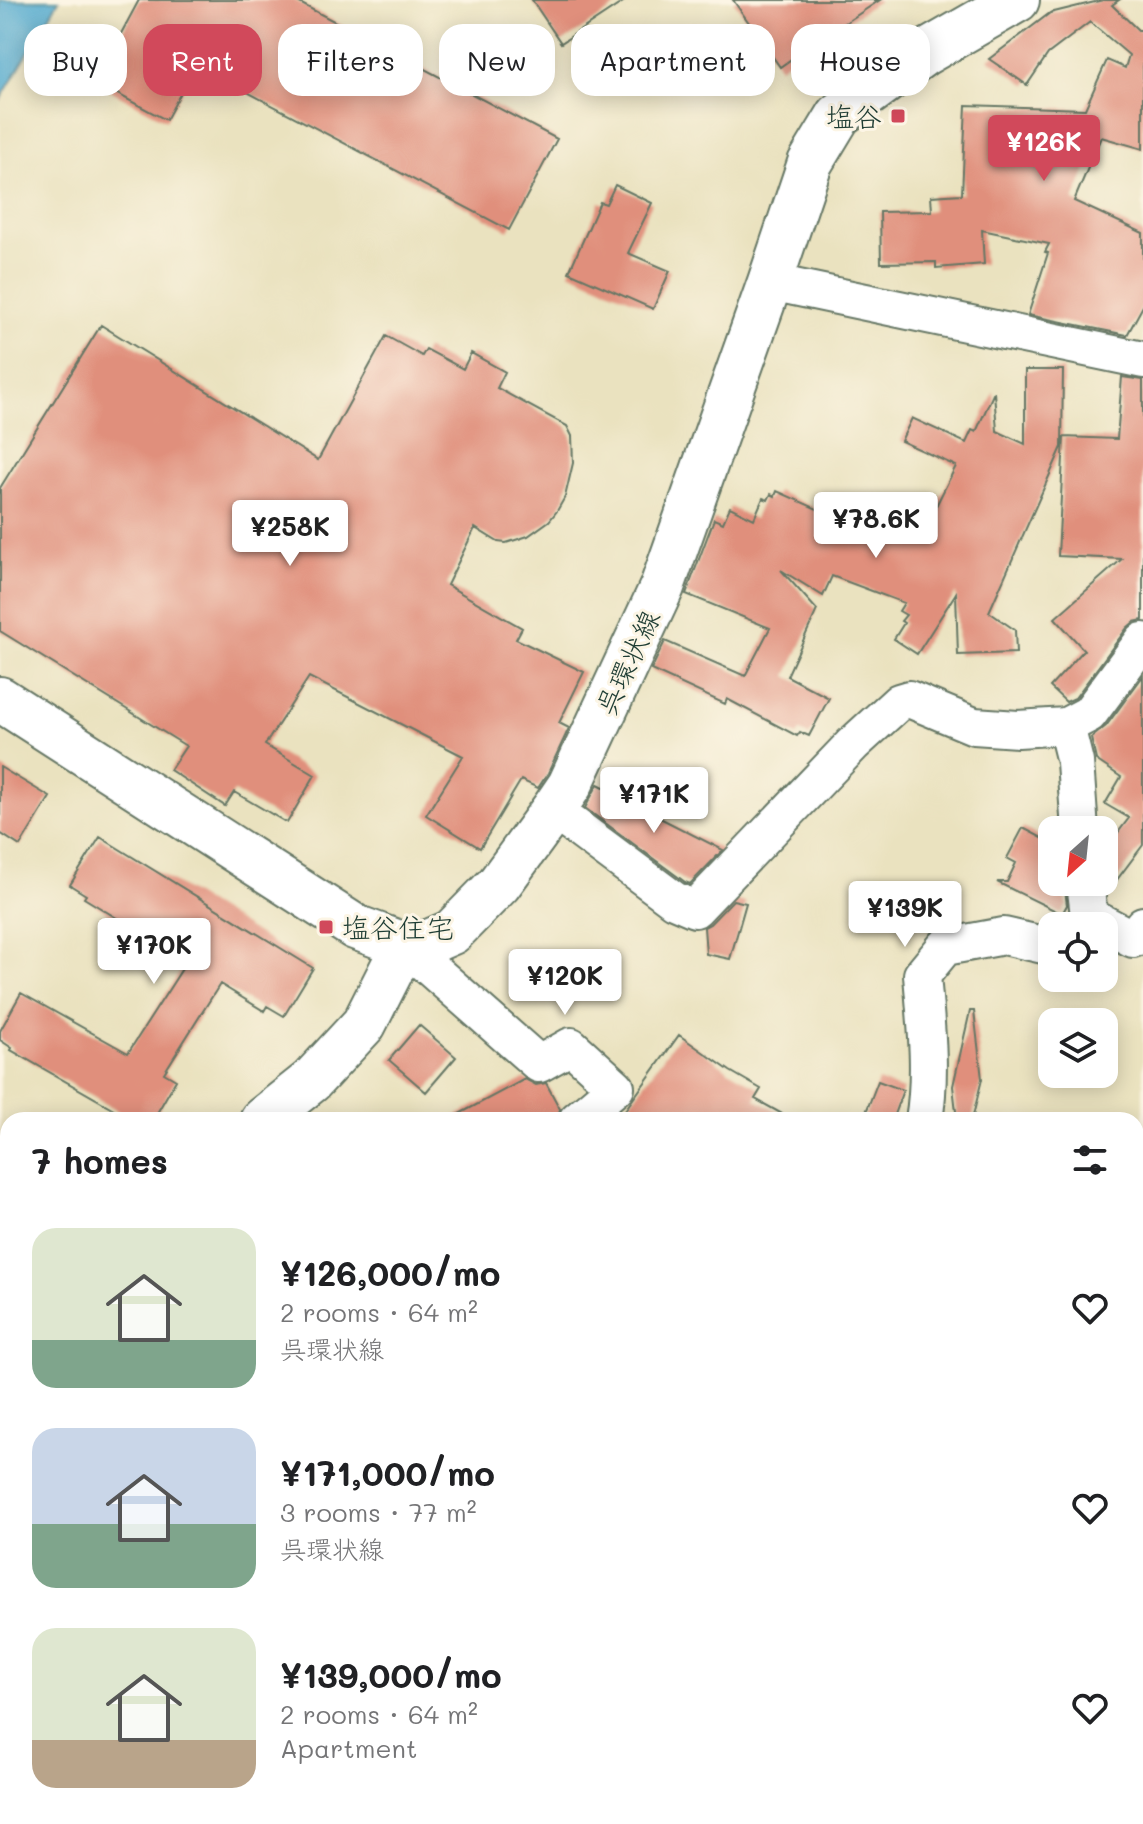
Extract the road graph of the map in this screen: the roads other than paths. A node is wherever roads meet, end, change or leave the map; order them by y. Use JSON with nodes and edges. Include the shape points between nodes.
{"nodes":[{"id":1,"x":1017,"y":0,"type":"edge"},
{"id":2,"x":770,"y":282,"type":"junction"},
{"id":3,"x":1143,"y":360,"type":"edge"},
{"id":4,"x":1143,"y":641,"type":"edge"},
{"id":5,"x":0,"y":699,"type":"edge"},
{"id":6,"x":1066,"y":726,"type":"junction"},
{"id":7,"x":553,"y":810,"type":"junction"},
{"id":8,"x":1079,"y":816,"type":"edge"},
{"id":9,"x":1087,"y":896,"type":"edge"},
{"id":10,"x":1127,"y":940,"type":"edge"},
{"id":11,"x":1038,"y":944,"type":"edge"},
{"id":12,"x":404,"y":945,"type":"junction"},
{"id":13,"x":272,"y":1112,"type":"edge"},
{"id":14,"x":586,"y":1112,"type":"edge"},
{"id":15,"x":925,"y":1112,"type":"edge"}],
"edges":[{"from":1,"to":2,"type":"main road","name":"呉環状線","via":[[923,54],[839,115],[810,163]]},
{"from":2,"to":3,"type":"street"},
{"from":2,"to":7,"type":"main road","name":"呉環状線","via":[[662,587],[570,785]]},
{"from":4,"to":6,"type":"street","via":[[1089,714]]},
{"from":5,"to":12,"type":"main road","via":[[355,927]]},
{"from":6,"to":7,"type":"street","via":[[974,726],[909,699],[899,702],[695,909],[674,900]]},
{"from":6,"to":8,"type":"street"},
{"from":7,"to":12,"type":"main road","name":"呉環状線","via":[[499,884],[452,932]]},
{"from":9,"to":10,"type":"street","via":[[1089,916]]},
{"from":11,"to":15,"type":"street","via":[[1004,936],[945,947],[922,975]]},
{"from":12,"to":13,"type":"main road","via":[[364,1024],[311,1081]]},
{"from":12,"to":14,"type":"street","via":[[539,1064],[571,1046],[616,1087]]}]}
